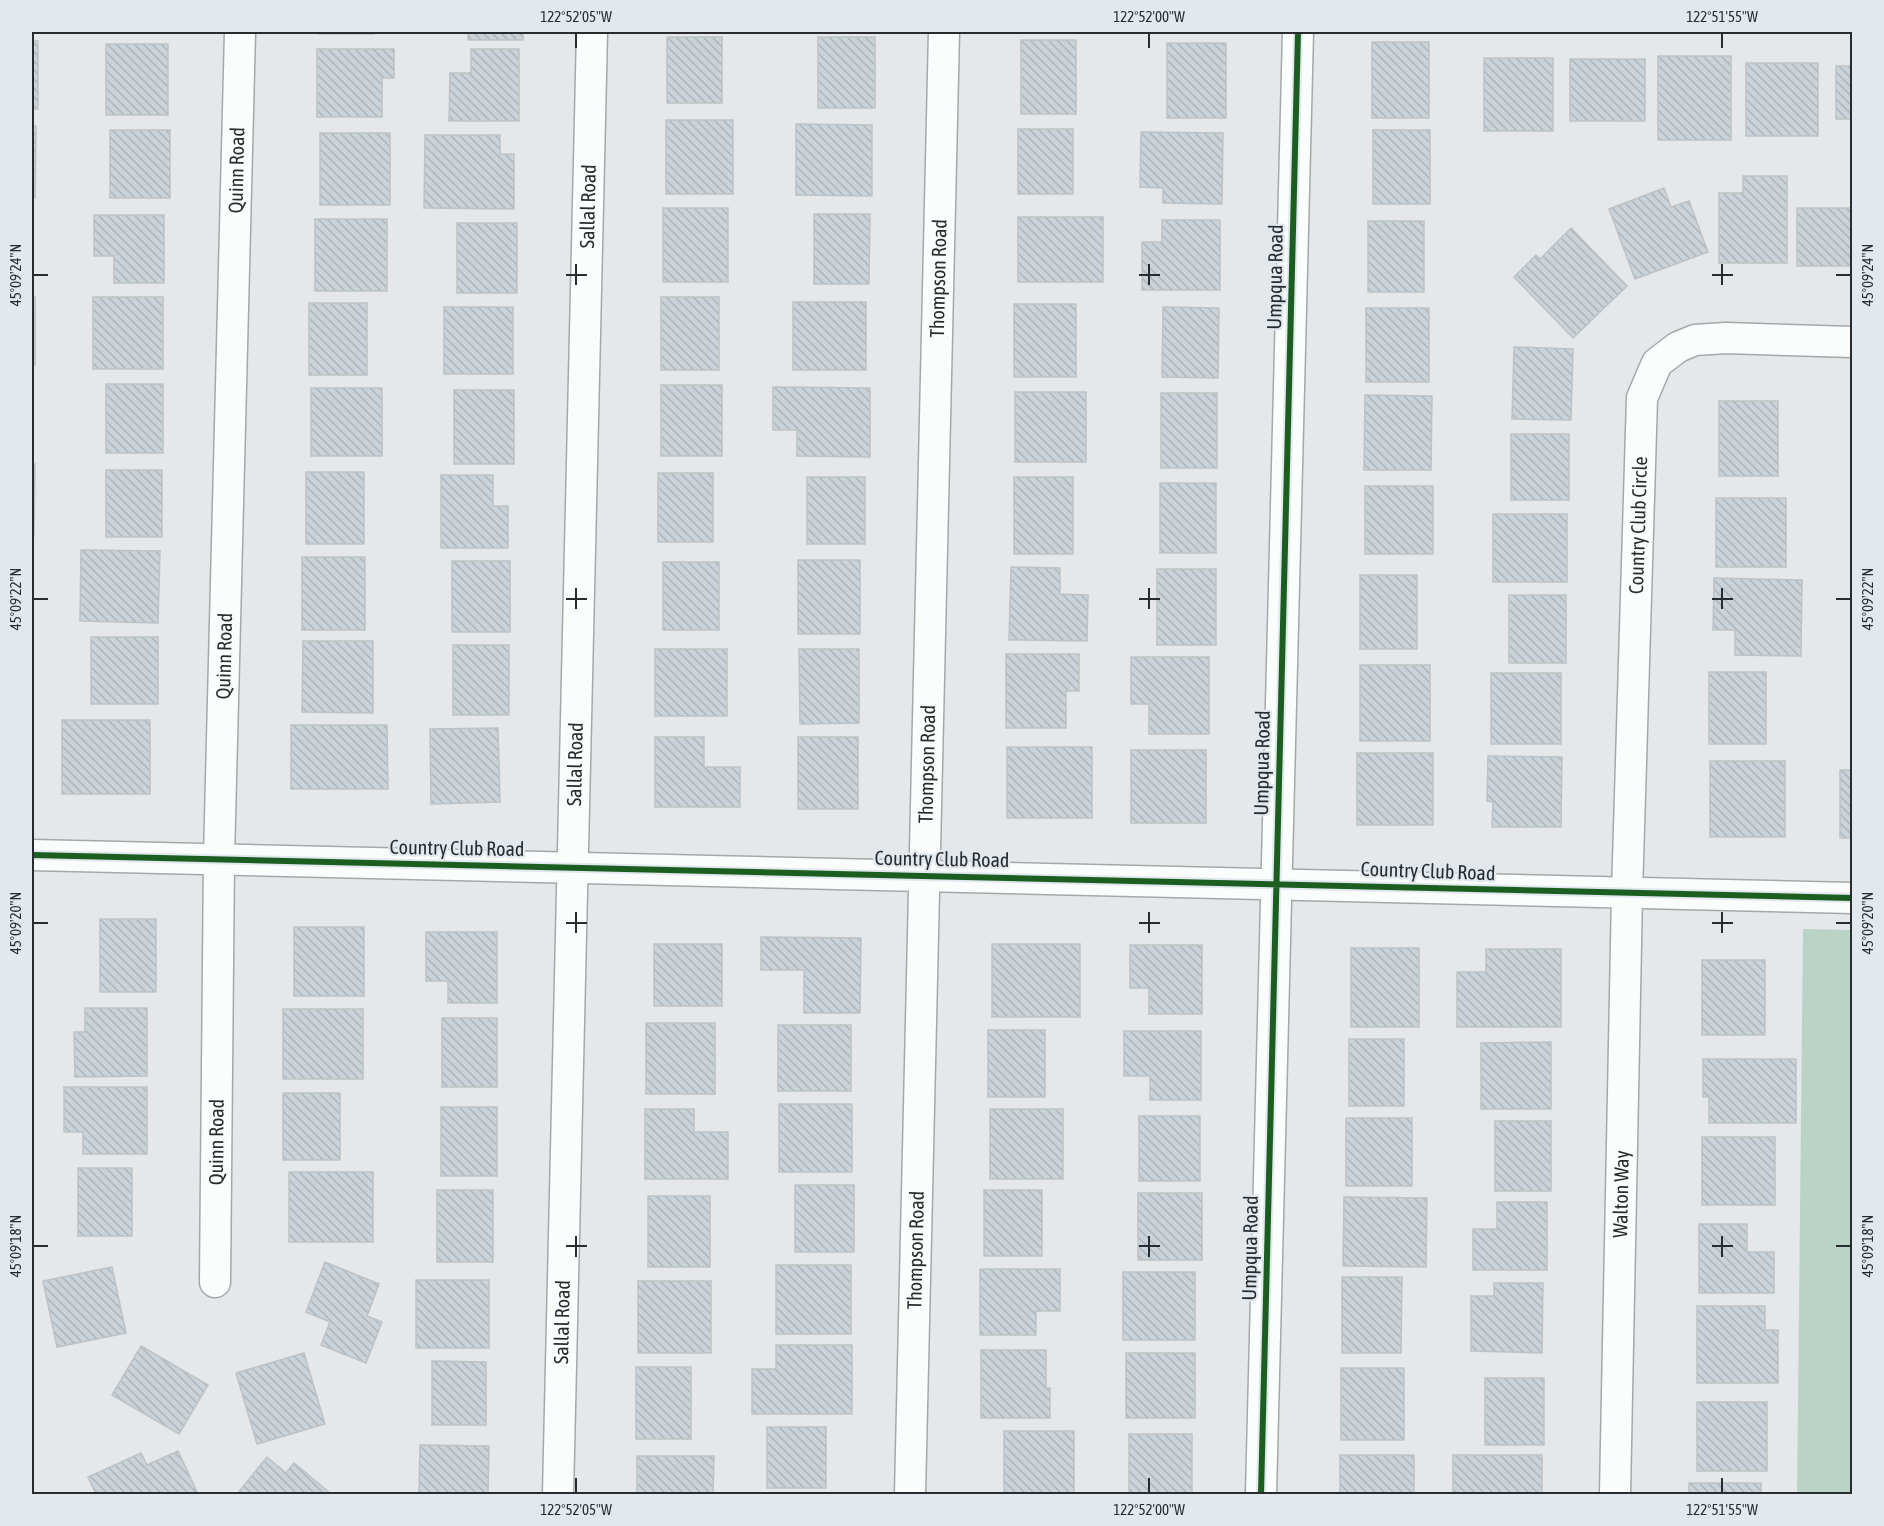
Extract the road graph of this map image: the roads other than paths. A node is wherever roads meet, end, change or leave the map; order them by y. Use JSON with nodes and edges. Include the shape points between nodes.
{"nodes":[{"id":1,"x":240,"y":32,"type":"edge"},
{"id":2,"x":592,"y":32,"type":"edge"},
{"id":3,"x":944,"y":32,"type":"edge"},
{"id":4,"x":1298,"y":32,"type":"edge"},
{"id":5,"x":1852,"y":342,"type":"edge"},
{"id":6,"x":32,"y":855,"type":"edge"},
{"id":7,"x":219,"y":858,"type":"junction"},
{"id":8,"x":573,"y":867,"type":"junction"},
{"id":9,"x":924,"y":876,"type":"junction"},
{"id":10,"x":1275,"y":883,"type":"junction"},
{"id":11,"x":1626,"y":894,"type":"junction"},
{"id":12,"x":1852,"y":898,"type":"edge"},
{"id":13,"x":215,"y":1282,"type":"dead end"},
{"id":14,"x":558,"y":1494,"type":"edge"},
{"id":15,"x":910,"y":1494,"type":"edge"},
{"id":16,"x":1261,"y":1494,"type":"edge"},
{"id":17,"x":1615,"y":1494,"type":"edge"}],
"edges":[{"from":1,"to":7,"type":"street","name":"Quinn Road"},
{"from":2,"to":8,"type":"street","name":"Sallal Road"},
{"from":3,"to":9,"type":"street","name":"Thompson Road"},
{"from":4,"to":10,"type":"street","name":"Umpqua Road"},
{"from":5,"to":11,"type":"street","name":"Country Club Circle","via":[[1695,340],[1657,363],[1647,381],[1640,420]]},
{"from":6,"to":7,"type":"street","name":"Country Club Road"},
{"from":7,"to":8,"type":"street","name":"Country Club Road"},
{"from":7,"to":13,"type":"street","name":"Quinn Road"},
{"from":8,"to":9,"type":"street","name":"Country Club Road"},
{"from":8,"to":14,"type":"street","name":"Sallal Road"},
{"from":9,"to":10,"type":"street","name":"Country Club Road"},
{"from":9,"to":15,"type":"street","name":"Thompson Road"},
{"from":10,"to":11,"type":"street","name":"Country Club Road"},
{"from":10,"to":16,"type":"street","name":"Umpqua Road"},
{"from":11,"to":12,"type":"street","name":"Country Club Road"},
{"from":11,"to":17,"type":"street","name":"Walton Way"}]}
